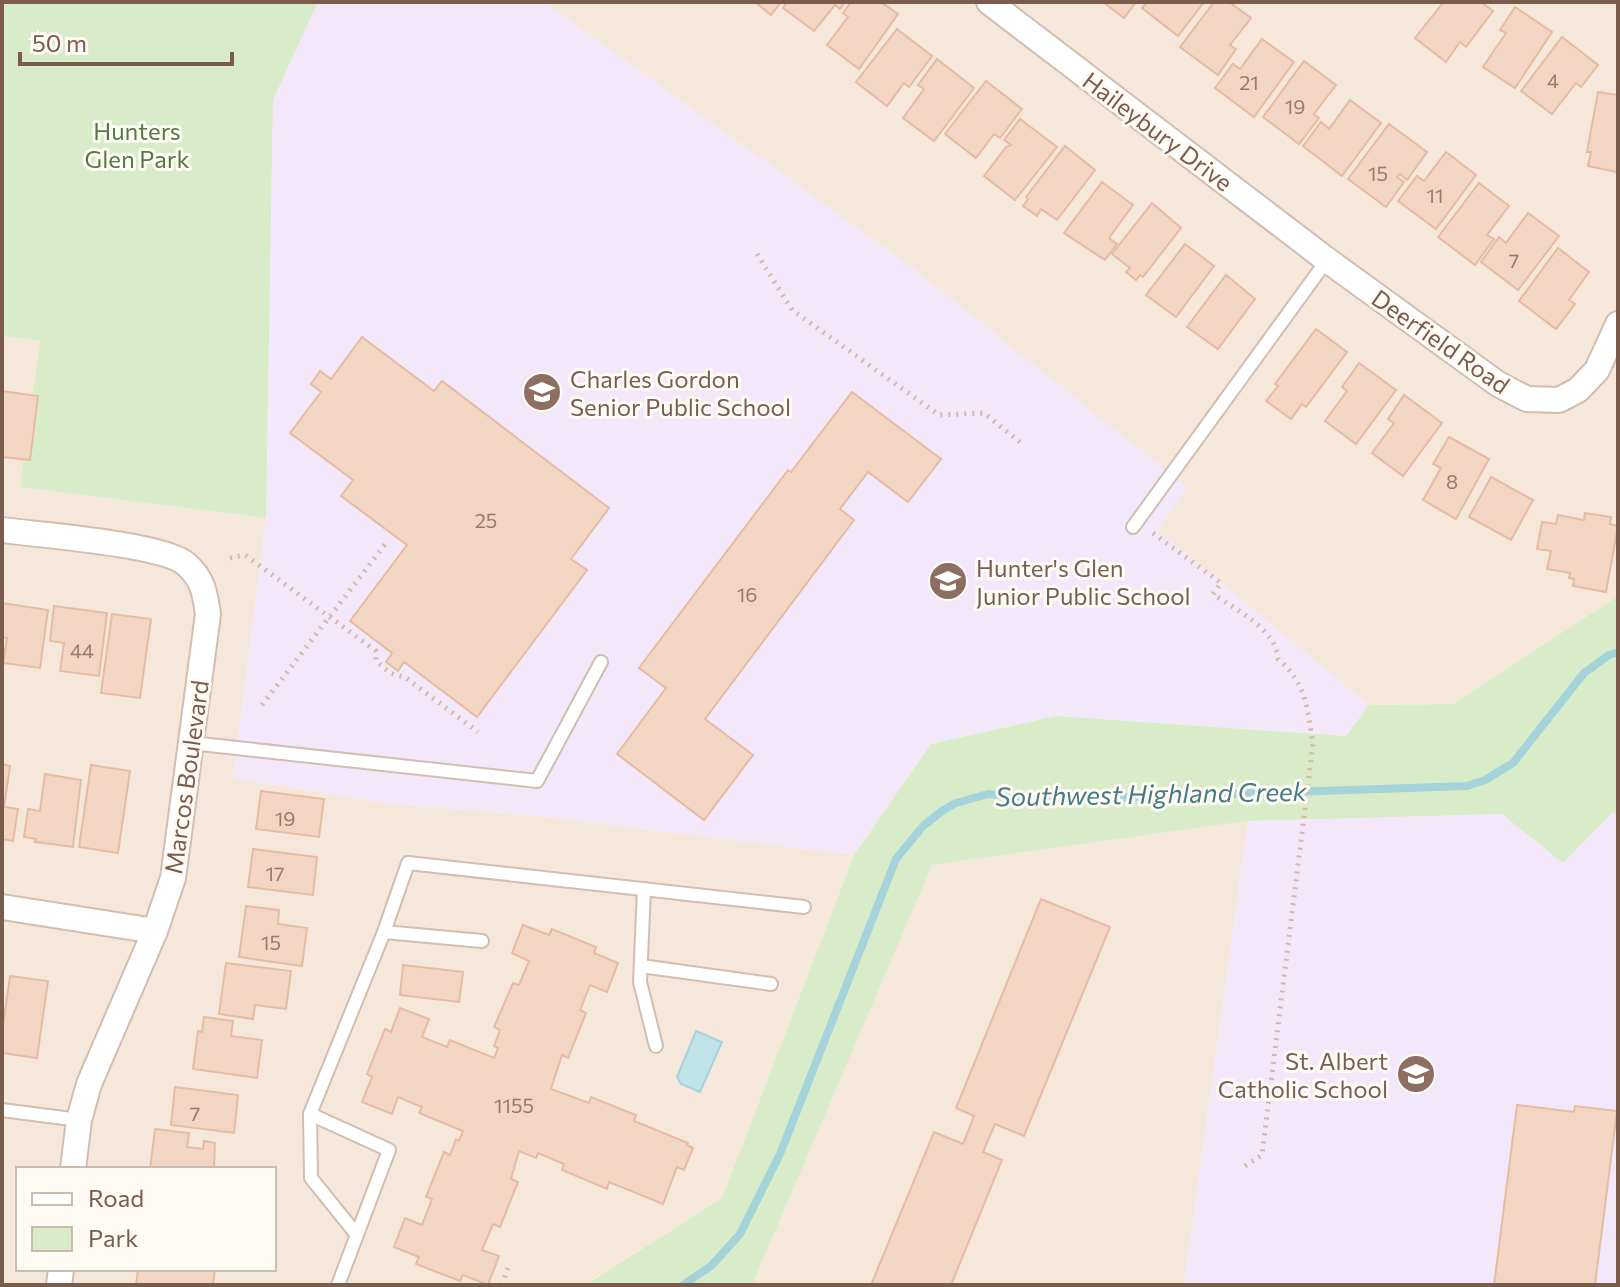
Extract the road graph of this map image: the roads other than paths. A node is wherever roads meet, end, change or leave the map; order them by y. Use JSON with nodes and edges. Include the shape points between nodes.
{"nodes":[{"id":1,"x":989,"y":2,"type":"edge"},
{"id":2,"x":1327,"y":260,"type":"junction"},
{"id":3,"x":1618,"y":324,"type":"edge"},
{"id":4,"x":1133,"y":527,"type":"dead end"},
{"id":5,"x":2,"y":530,"type":"edge"},
{"id":6,"x":601,"y":662,"type":"dead end"},
{"id":7,"x":191,"y":743,"type":"junction"},
{"id":8,"x":644,"y":889,"type":"junction"},
{"id":9,"x":2,"y":907,"type":"edge"},
{"id":10,"x":804,"y":907,"type":"dead end"},
{"id":11,"x":155,"y":931,"type":"junction"},
{"id":12,"x":384,"y":932,"type":"junction"},
{"id":13,"x":482,"y":941,"type":"dead end"},
{"id":14,"x":641,"y":966,"type":"junction"},
{"id":15,"x":771,"y":984,"type":"dead end"},
{"id":16,"x":656,"y":1046,"type":"dead end"},
{"id":17,"x":2,"y":1110,"type":"edge"},
{"id":18,"x":310,"y":1114,"type":"junction"},
{"id":19,"x":79,"y":1120,"type":"junction"},
{"id":20,"x":73,"y":1167,"type":"edge"},
{"id":21,"x":357,"y":1235,"type":"junction"},
{"id":22,"x":338,"y":1285,"type":"edge"}],
"edges":[{"from":1,"to":2,"type":"street","name":"Haileybury Drive"},
{"from":2,"to":3,"type":"street","name":"Deerfield Road","via":[[1467,364],[1527,399],[1559,400],[1578,390],[1597,370]]},
{"from":2,"to":4,"type":"lane"},
{"from":5,"to":7,"type":"street","name":"Marcos Boulevard","via":[[158,551],[185,563],[204,585],[208,614]]},
{"from":6,"to":7,"type":"lane","via":[[537,781]]},
{"from":7,"to":11,"type":"street","name":"Marcos Boulevard","via":[[173,878]]},
{"from":8,"to":10,"type":"lane"},
{"from":8,"to":12,"type":"lane","via":[[408,863]]},
{"from":8,"to":14,"type":"lane"},
{"from":9,"to":11,"type":"street"},
{"from":11,"to":19,"type":"street","name":"Marcos Boulevard","via":[[89,1084]]},
{"from":12,"to":13,"type":"lane"},
{"from":12,"to":18,"type":"lane"},
{"from":14,"to":15,"type":"lane"},
{"from":14,"to":16,"type":"lane"},
{"from":17,"to":19,"type":"lane"},
{"from":18,"to":21,"type":"lane","via":[[311,1178]]},
{"from":18,"to":21,"type":"lane","via":[[389,1150]]},
{"from":19,"to":20,"type":"street","name":"Marcos Boulevard"},
{"from":21,"to":22,"type":"lane"}]}
